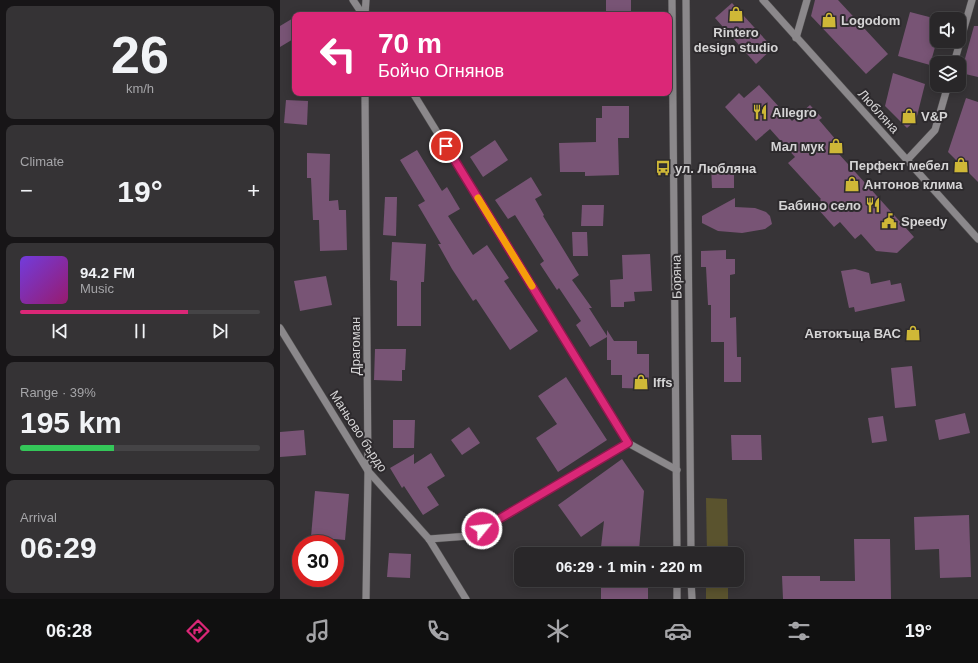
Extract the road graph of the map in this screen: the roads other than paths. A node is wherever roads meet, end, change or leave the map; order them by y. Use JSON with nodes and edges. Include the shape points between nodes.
{"nodes":[{"id":1,"x":353,"y":0,"type":"edge"},
{"id":2,"x":366,"y":0,"type":"edge"},
{"id":3,"x":672,"y":0,"type":"edge"},
{"id":4,"x":686,"y":0,"type":"edge"},
{"id":5,"x":763,"y":0,"type":"edge"},
{"id":6,"x":807,"y":0,"type":"edge"},
{"id":7,"x":972,"y":0,"type":"edge"},
{"id":8,"x":362,"y":12,"type":"edge"},
{"id":9,"x":364,"y":12,"type":"edge"},
{"id":10,"x":796,"y":38,"type":"junction"},
{"id":11,"x":956,"y":56,"type":"edge"},
{"id":12,"x":946,"y":92,"type":"edge"},
{"id":13,"x":365,"y":96,"type":"edge"},
{"id":14,"x":415,"y":96,"type":"edge"},
{"id":15,"x":907,"y":160,"type":"junction"},
{"id":16,"x":978,"y":239,"type":"edge"},
{"id":17,"x":280,"y":328,"type":"edge"},
{"id":18,"x":628,"y":443,"type":"junction"},
{"id":19,"x":677,"y":470,"type":"junction"},
{"id":20,"x":368,"y":472,"type":"junction"},
{"id":21,"x":429,"y":539,"type":"junction"},
{"id":22,"x":677,"y":547,"type":"edge"},
{"id":23,"x":691,"y":547,"type":"edge"},
{"id":24,"x":677,"y":587,"type":"edge"},
{"id":25,"x":691,"y":587,"type":"edge"},
{"id":26,"x":366,"y":599,"type":"edge"},
{"id":27,"x":466,"y":599,"type":"edge"},
{"id":28,"x":677,"y":599,"type":"edge"},
{"id":29,"x":692,"y":599,"type":"edge"}],
"edges":[{"from":1,"to":8,"type":"street"},
{"from":2,"to":9,"type":"street"},
{"from":3,"to":19,"type":"street","name":"Боряна"},
{"from":4,"to":23,"type":"street","name":"Боряна"},
{"from":5,"to":10,"type":"street","name":"Любляна"},
{"from":6,"to":10,"type":"street"},
{"from":7,"to":11,"type":"street"},
{"from":10,"to":15,"type":"street","name":"Любляна"},
{"from":12,"to":15,"type":"street","via":[[935,130]]},
{"from":13,"to":20,"type":"street","name":"Драгоман"},
{"from":14,"to":18,"type":"street"},
{"from":15,"to":16,"type":"street","name":"Любляна"},
{"from":17,"to":20,"type":"street","name":"Маньово бърдо"},
{"from":18,"to":19,"type":"street"},
{"from":18,"to":21,"type":"street","via":[[469,536]]},
{"from":19,"to":22,"type":"street","name":"Боряна"},
{"from":20,"to":21,"type":"street","name":"Маньово бърдо"},
{"from":20,"to":26,"type":"street","name":"Драгоман"},
{"from":21,"to":27,"type":"street","name":"Маньово бърдо"},
{"from":24,"to":28,"type":"street"},
{"from":25,"to":29,"type":"street"}]}
